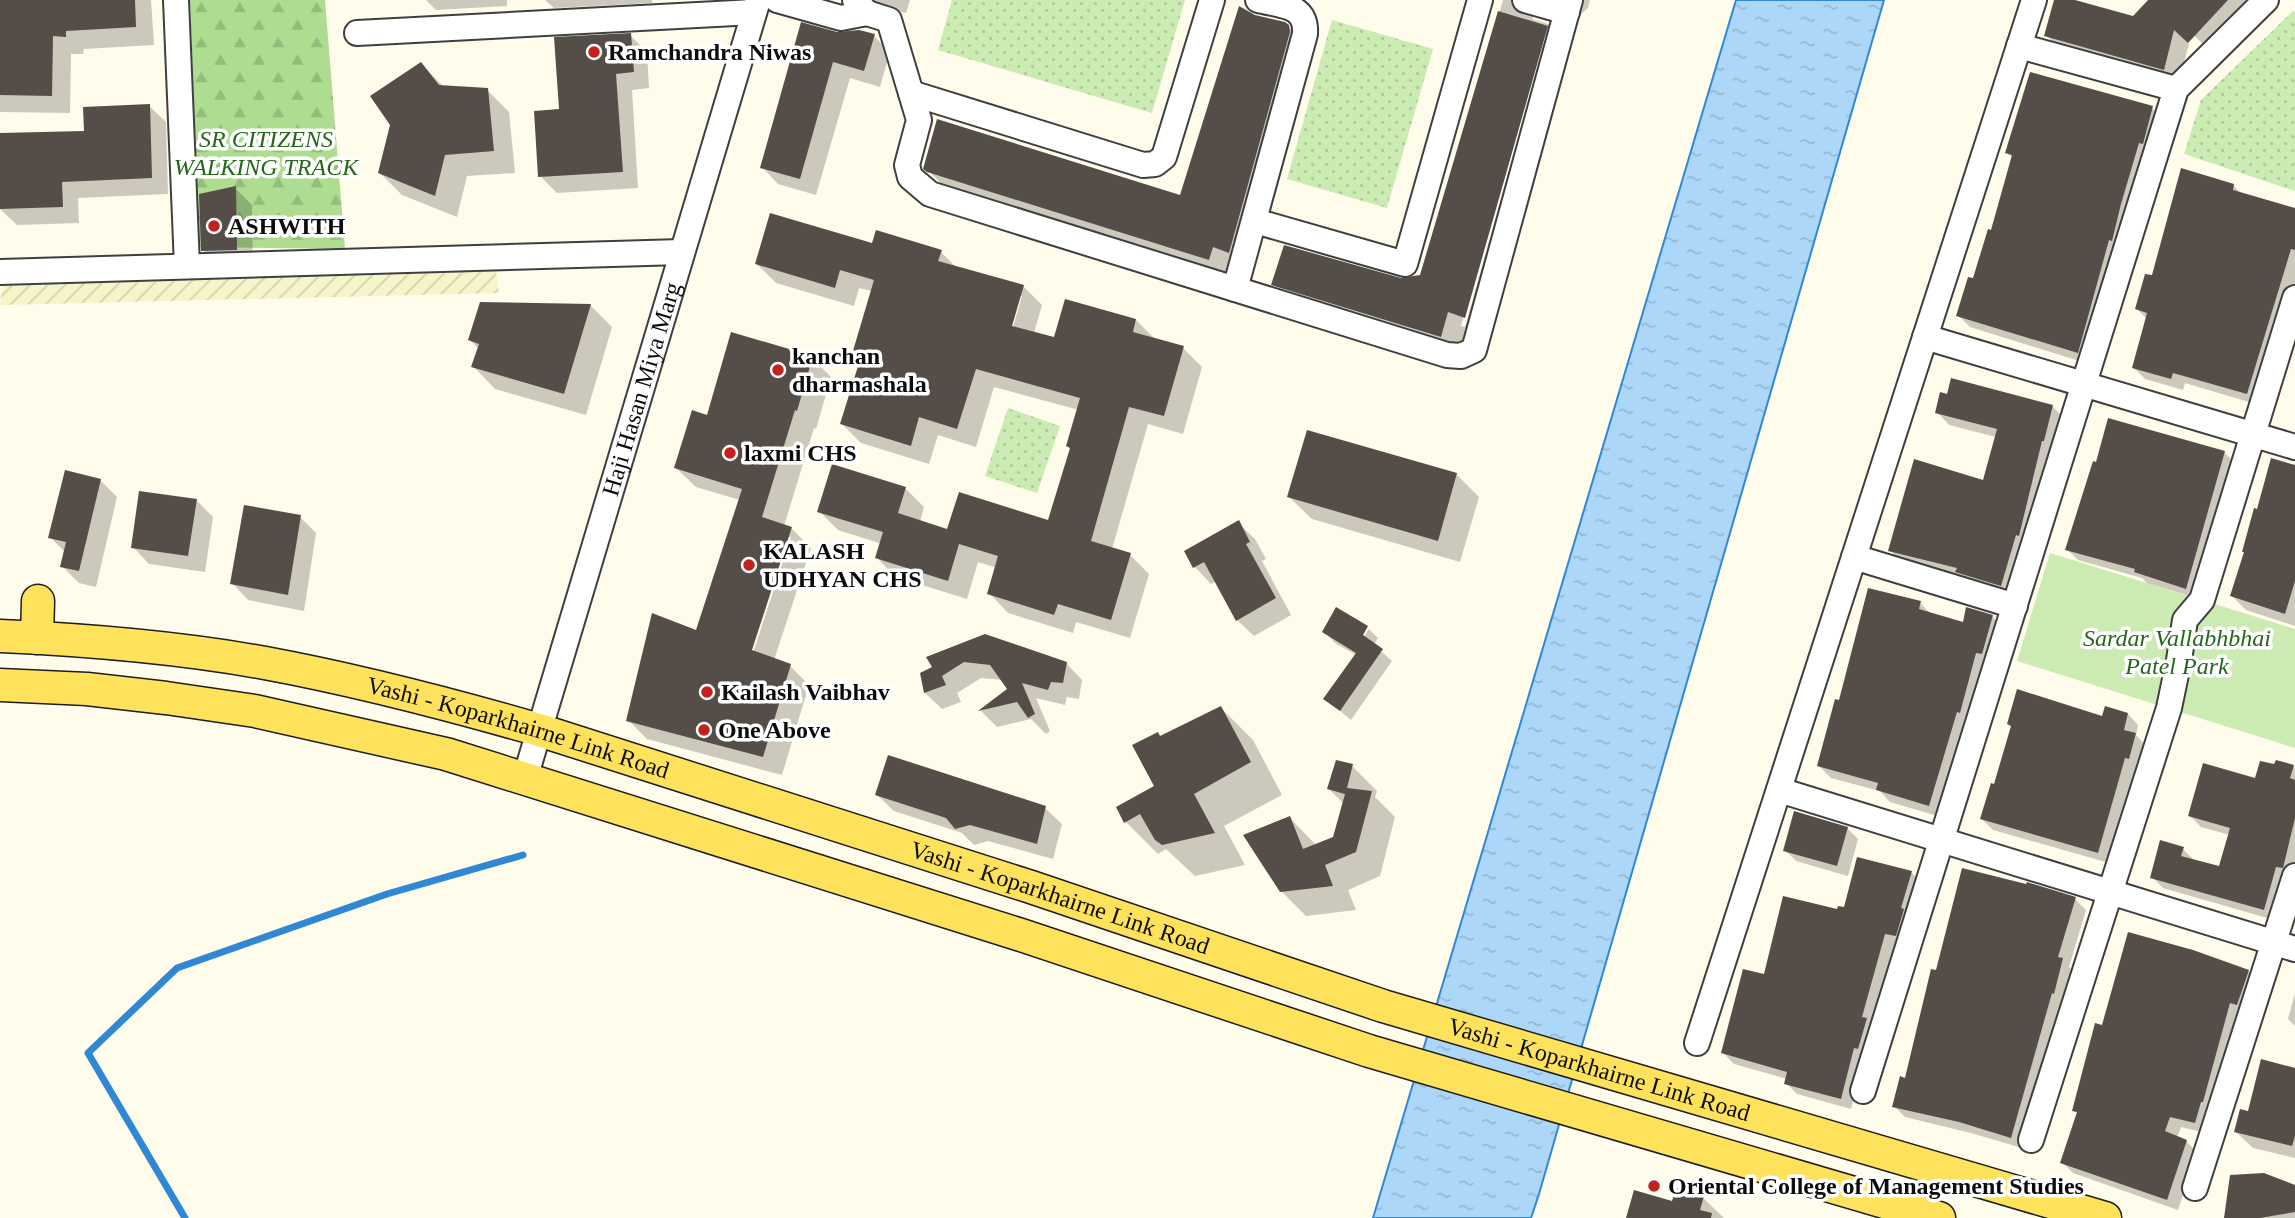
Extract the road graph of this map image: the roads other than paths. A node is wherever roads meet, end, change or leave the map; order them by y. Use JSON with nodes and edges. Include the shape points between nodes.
{"nodes":[{"id":1,"x":176,"y":0,"type":"edge"},
{"id":2,"x":777,"y":0,"type":"edge"},
{"id":3,"x":1212,"y":0,"type":"edge"},
{"id":4,"x":1258,"y":0,"type":"edge"},
{"id":5,"x":1480,"y":0,"type":"edge"},
{"id":6,"x":1525,"y":0,"type":"edge"},
{"id":7,"x":2034,"y":0,"type":"edge"},
{"id":8,"x":2266,"y":0,"type":"edge"},
{"id":9,"x":756,"y":6,"type":"edge"},
{"id":10,"x":1569,"y":6,"type":"edge"},
{"id":11,"x":876,"y":8,"type":"edge"},
{"id":12,"x":357,"y":33,"type":"dead end"},
{"id":13,"x":2019,"y":46,"type":"junction"},
{"id":14,"x":2176,"y":89,"type":"junction"},
{"id":15,"x":911,"y":93,"type":"junction"},
{"id":16,"x":1255,"y":221,"type":"junction"},
{"id":17,"x":682,"y":252,"type":"junction"},
{"id":18,"x":187,"y":266,"type":"junction"},
{"id":19,"x":0,"y":272,"type":"edge"},
{"id":20,"x":1235,"y":289,"type":"junction"},
{"id":21,"x":2295,"y":298,"type":"edge"},
{"id":22,"x":1925,"y":337,"type":"junction"},
{"id":23,"x":2084,"y":384,"type":"junction"},
{"id":24,"x":2253,"y":434,"type":"junction"},
{"id":25,"x":2295,"y":447,"type":"edge"},
{"id":26,"x":1854,"y":557,"type":"junction"},
{"id":27,"x":38,"y":601,"type":"dead end"},
{"id":28,"x":2015,"y":606,"type":"junction"},
{"id":29,"x":0,"y":636,"type":"edge"},
{"id":30,"x":37,"y":638,"type":"junction"},
{"id":31,"x":0,"y":685,"type":"edge"},
{"id":32,"x":539,"y":730,"type":"junction"},
{"id":33,"x":525,"y":778,"type":"junction"},
{"id":34,"x":1779,"y":790,"type":"junction"},
{"id":35,"x":1942,"y":840,"type":"junction"},
{"id":36,"x":2295,"y":876,"type":"edge"},
{"id":37,"x":2110,"y":892,"type":"junction"},
{"id":38,"x":2284,"y":946,"type":"edge"},
{"id":39,"x":1697,"y":1043,"type":"dead end"},
{"id":40,"x":1863,"y":1091,"type":"dead end"},
{"id":41,"x":2031,"y":1140,"type":"dead end"},
{"id":42,"x":2196,"y":1188,"type":"dead end"},
{"id":43,"x":1939,"y":1218,"type":"edge"},
{"id":44,"x":2105,"y":1218,"type":"edge"}],
"edges":[{"from":1,"to":18,"type":"street"},
{"from":2,"to":11,"type":"street","via":[[842,18]]},
{"from":3,"to":15,"type":"street","via":[[1164,157],[1155,164],[1143,165]]},
{"from":4,"to":16,"type":"street","via":[[1294,9],[1306,22]]},
{"from":5,"to":16,"type":"street","via":[[1405,264]]},
{"from":6,"to":10,"type":"street"},
{"from":7,"to":13,"type":"street"},
{"from":8,"to":14,"type":"street"},
{"from":9,"to":12,"type":"street"},
{"from":9,"to":17,"type":"street","name":"Haji Hasan Miya Marg"},
{"from":10,"to":20,"type":"street","via":[[1474,350],[1461,356],[1447,355]]},
{"from":11,"to":15,"type":"street"},
{"from":13,"to":14,"type":"street"},
{"from":13,"to":22,"type":"street"},
{"from":14,"to":23,"type":"street"},
{"from":15,"to":20,"type":"street","via":[[919,120],[907,165],[910,177],[930,194]]},
{"from":16,"to":20,"type":"street"},
{"from":17,"to":18,"type":"street"},
{"from":17,"to":32,"type":"street","name":"Haji Hasan Miya Marg"},
{"from":18,"to":19,"type":"street"},
{"from":21,"to":24,"type":"street"},
{"from":22,"to":23,"type":"street"},
{"from":22,"to":26,"type":"street"},
{"from":23,"to":24,"type":"street"},
{"from":23,"to":28,"type":"street"},
{"from":24,"to":25,"type":"street"},
{"from":24,"to":37,"type":"street","via":[[2202,600],[2185,620],[2169,708]]},
{"from":26,"to":28,"type":"street"},
{"from":26,"to":34,"type":"street"},
{"from":27,"to":30,"type":"main road"},
{"from":28,"to":35,"type":"street"},
{"from":29,"to":30,"type":"main road","name":"Vashi - Koparkhairne Link Road"},
{"from":30,"to":32,"type":"main road","name":"Vashi - Koparkhairne Link Road","via":[[92,640],[264,663],[366,684]]},
{"from":31,"to":33,"type":"main road","name":"Vashi - Koparkhairne Link Road","via":[[87,689],[255,711],[446,754]]},
{"from":32,"to":33,"type":"street","name":"Haji Hasan Miya Marg"},
{"from":32,"to":44,"type":"main road","name":"Vashi - Koparkhairne Link Road","via":[[1411,1014]]},
{"from":33,"to":43,"type":"main road","name":"Vashi - Koparkhairne Link Road","via":[[1398,1059]]},
{"from":34,"to":35,"type":"street"},
{"from":34,"to":39,"type":"street"},
{"from":35,"to":37,"type":"street"},
{"from":35,"to":40,"type":"street"},
{"from":36,"to":38,"type":"street"},
{"from":37,"to":38,"type":"street"},
{"from":37,"to":41,"type":"street"},
{"from":38,"to":42,"type":"street"}]}
